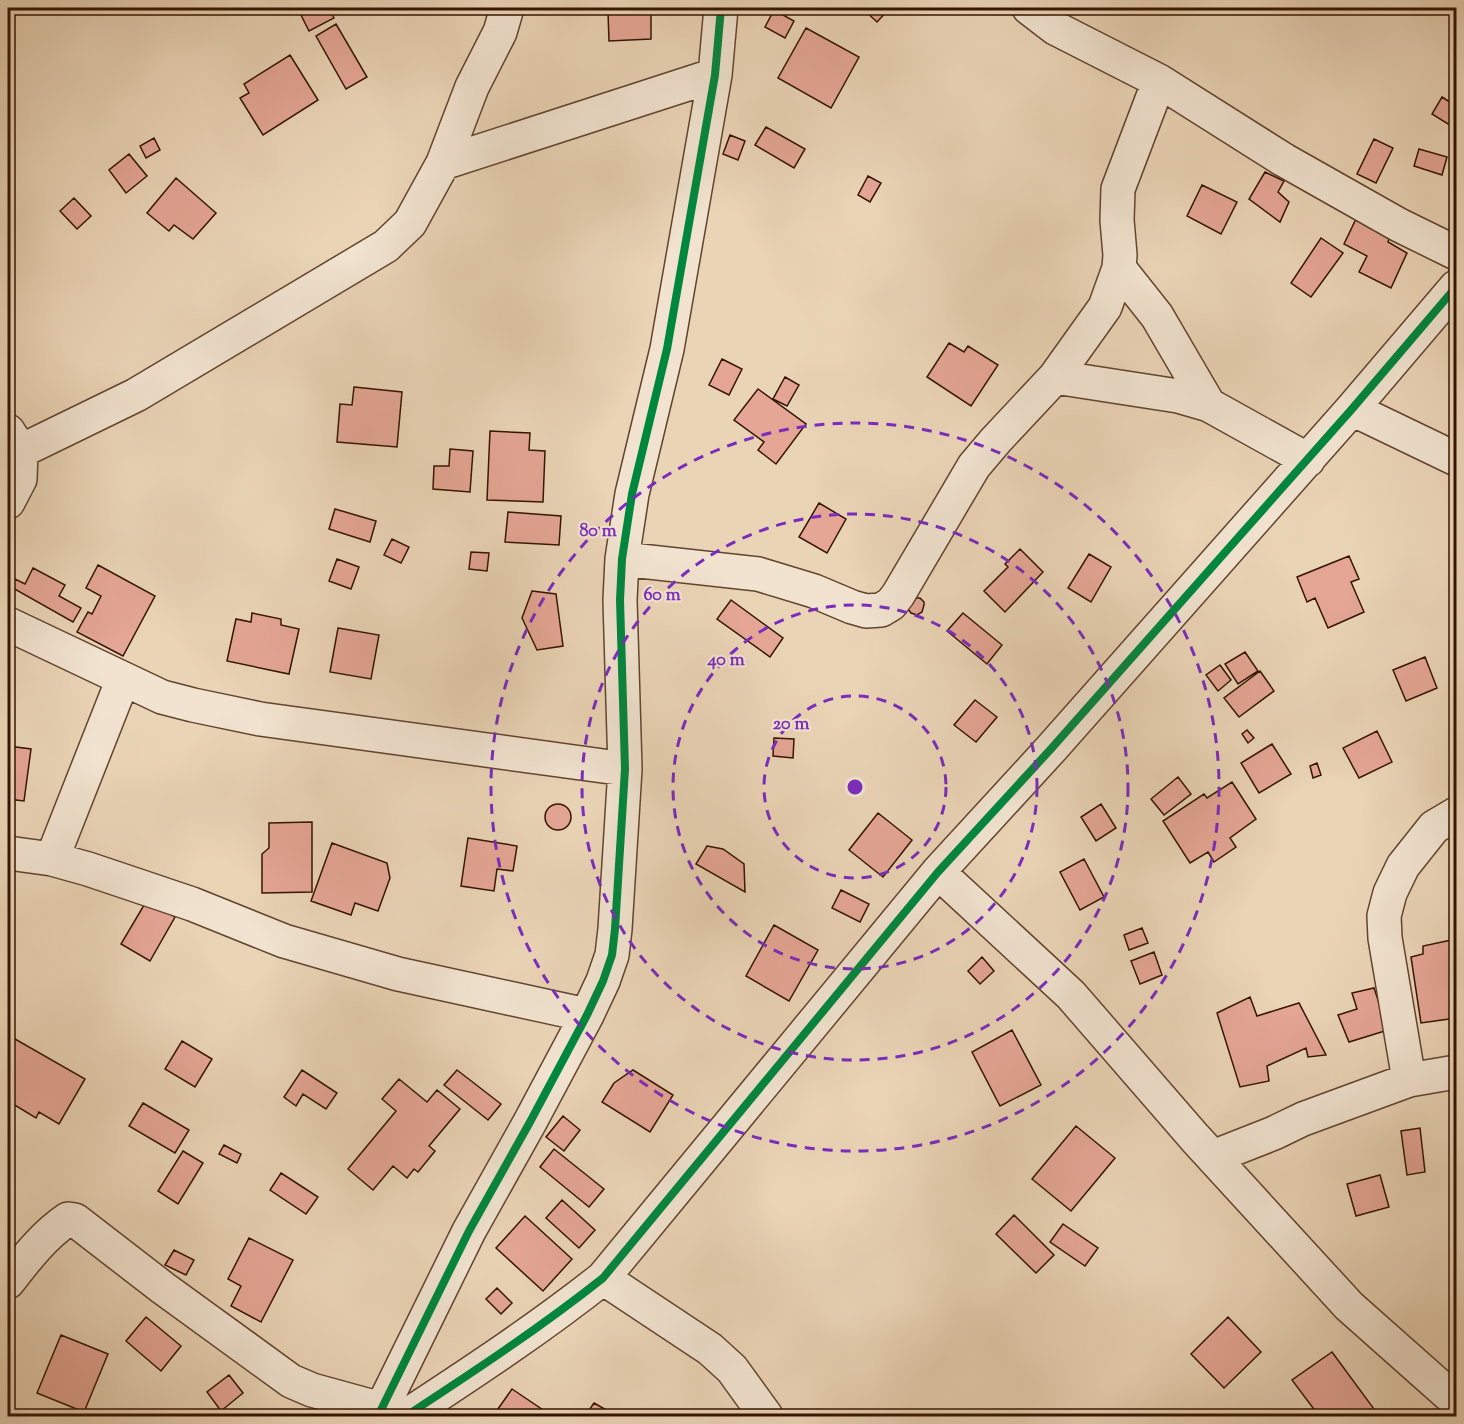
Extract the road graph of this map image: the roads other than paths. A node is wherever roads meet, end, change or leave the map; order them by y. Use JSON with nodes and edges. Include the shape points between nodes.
{"nodes":[{"id":1,"x":507,"y":8,"type":"edge"},
{"id":2,"x":721,"y":8,"type":"edge"},
{"id":3,"x":1029,"y":8,"type":"edge"},
{"id":4,"x":715,"y":75,"type":"junction"},
{"id":5,"x":1159,"y":81,"type":"junction"},
{"id":6,"x":443,"y":163,"type":"junction"},
{"id":7,"x":1456,"y":253,"type":"edge"},
{"id":8,"x":1119,"y":268,"type":"junction"},
{"id":9,"x":1456,"y":286,"type":"edge"},
{"id":10,"x":1055,"y":377,"type":"junction"},
{"id":11,"x":1209,"y":405,"type":"junction"},
{"id":12,"x":1352,"y":409,"type":"junction"},
{"id":13,"x":14,"y":441,"type":"edge"},
{"id":14,"x":1456,"y":459,"type":"edge"},
{"id":15,"x":1308,"y":460,"type":"junction"},
{"id":16,"x":8,"y":502,"type":"edge"},
{"id":17,"x":622,"y":559,"type":"junction"},
{"id":18,"x":8,"y":624,"type":"edge"},
{"id":19,"x":123,"y":679,"type":"junction"},
{"id":20,"x":626,"y":769,"type":"junction"},
{"id":21,"x":1456,"y":814,"type":"edge"},
{"id":22,"x":8,"y":853,"type":"edge"},
{"id":23,"x":52,"y":859,"type":"junction"},
{"id":24,"x":938,"y":872,"type":"junction"},
{"id":25,"x":587,"y":1015,"type":"junction"},
{"id":26,"x":1456,"y":1072,"type":"edge"},
{"id":27,"x":1409,"y":1080,"type":"junction"},
{"id":28,"x":1213,"y":1157,"type":"junction"},
{"id":29,"x":603,"y":1278,"type":"junction"},
{"id":30,"x":8,"y":1282,"type":"edge"},
{"id":31,"x":1456,"y":1401,"type":"edge"},
{"id":32,"x":389,"y":1414,"type":"edge"},
{"id":33,"x":766,"y":1416,"type":"edge"}],
"edges":[{"from":1,"to":6,"type":"street"},
{"from":2,"to":4,"type":"street"},
{"from":3,"to":5,"type":"street","via":[[1055,28]]},
{"from":4,"to":6,"type":"street"},
{"from":4,"to":17,"type":"street","via":[[667,349],[632,494]]},
{"from":5,"to":7,"type":"street","via":[[1284,160]]},
{"from":5,"to":8,"type":"street","via":[[1118,189]]},
{"from":6,"to":13,"type":"street","via":[[410,223],[386,246],[136,395]]},
{"from":8,"to":10,"type":"street","via":[[1105,307]]},
{"from":8,"to":11,"type":"street","via":[[1157,316]]},
{"from":9,"to":12,"type":"street"},
{"from":10,"to":11,"type":"street","via":[[1178,396]]},
{"from":10,"to":17,"type":"street","via":[[974,466],[898,595],[880,610],[852,607],[758,574]]},
{"from":11,"to":15,"type":"street"},
{"from":12,"to":14,"type":"street"},
{"from":12,"to":15,"type":"street"},
{"from":13,"to":16,"type":"street","via":[[20,479]]},
{"from":15,"to":24,"type":"street"},
{"from":17,"to":20,"type":"street"},
{"from":18,"to":19,"type":"street"},
{"from":19,"to":20,"type":"street","via":[[162,697],[260,719]]},
{"from":19,"to":23,"type":"street"},
{"from":20,"to":25,"type":"street","via":[[612,955]]},
{"from":21,"to":27,"type":"street","via":[[1434,827],[1403,866],[1384,916]]},
{"from":22,"to":23,"type":"street"},
{"from":23,"to":25,"type":"street","via":[[192,904],[284,941],[398,974]]},
{"from":24,"to":28,"type":"street","via":[[1071,995]]},
{"from":24,"to":29,"type":"street"},
{"from":25,"to":32,"type":"street","via":[[469,1231]]},
{"from":26,"to":27,"type":"street"},
{"from":27,"to":28,"type":"street"},
{"from":28,"to":31,"type":"street","via":[[1349,1306]]},
{"from":29,"to":32,"type":"street","via":[[502,1353]]},
{"from":29,"to":33,"type":"street","via":[[710,1349],[732,1369]]},
{"from":30,"to":32,"type":"street","via":[[57,1226],[68,1219],[75,1220],[291,1381]]}]}
